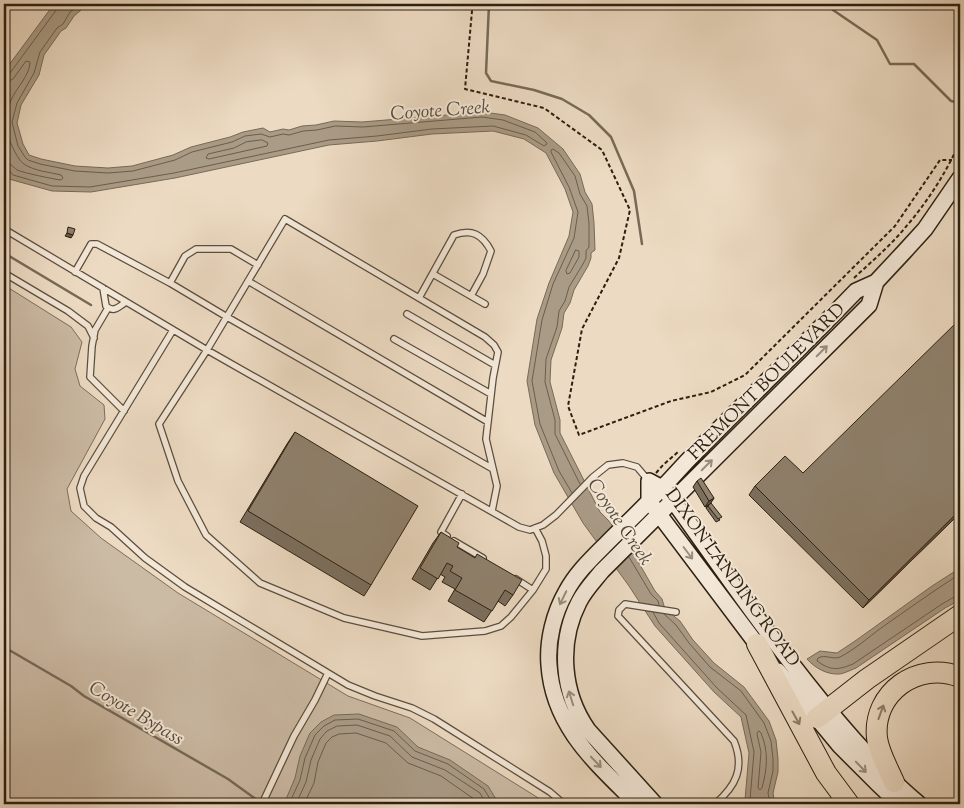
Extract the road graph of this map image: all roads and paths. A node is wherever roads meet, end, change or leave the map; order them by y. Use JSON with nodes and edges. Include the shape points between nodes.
{"nodes":[{"id":1,"x":470,"y":4,"type":"edge"},
{"id":2,"x":960,"y":141,"type":"edge"},
{"id":3,"x":952,"y":160,"type":"junction"},
{"id":4,"x":960,"y":178,"type":"edge"},
{"id":5,"x":4,"y":229,"type":"edge"},
{"id":6,"x":258,"y":265,"type":"junction"},
{"id":7,"x":75,"y":272,"type":"junction"},
{"id":8,"x":4,"y":273,"type":"edge"},
{"id":9,"x":433,"y":274,"type":"junction"},
{"id":10,"x":854,"y":278,"type":"dead end"},
{"id":11,"x":248,"y":281,"type":"junction"},
{"id":12,"x":876,"y":282,"type":"junction"},
{"id":13,"x":170,"y":283,"type":"junction"},
{"id":14,"x":103,"y":288,"type":"junction"},
{"id":15,"x":471,"y":296,"type":"junction"},
{"id":16,"x":419,"y":298,"type":"junction"},
{"id":17,"x":126,"y":302,"type":"junction"},
{"id":18,"x":485,"y":304,"type":"dead end"},
{"id":19,"x":108,"y":308,"type":"junction"},
{"id":20,"x":407,"y":314,"type":"dead end"},
{"id":21,"x":227,"y":317,"type":"junction"},
{"id":22,"x":173,"y":330,"type":"junction"},
{"id":23,"x":94,"y":338,"type":"junction"},
{"id":24,"x":394,"y":339,"type":"dead end"},
{"id":25,"x":207,"y":350,"type":"junction"},
{"id":26,"x":496,"y":365,"type":"junction"},
{"id":27,"x":491,"y":394,"type":"junction"},
{"id":28,"x":124,"y":411,"type":"junction"},
{"id":29,"x":488,"y":422,"type":"junction"},
{"id":30,"x":683,"y":448,"type":"dead end"},
{"id":31,"x":493,"y":469,"type":"junction"},
{"id":32,"x":655,"y":485,"type":"junction"},
{"id":33,"x":462,"y":494,"type":"junction"},
{"id":34,"x":672,"y":499,"type":"junction"},
{"id":35,"x":649,"y":501,"type":"junction"},
{"id":36,"x":492,"y":511,"type":"junction"},
{"id":37,"x":658,"y":514,"type":"junction"},
{"id":38,"x":535,"y":528,"type":"junction"},
{"id":39,"x":491,"y":564,"type":"edge"},
{"id":40,"x":508,"y":574,"type":"edge"},
{"id":41,"x":533,"y":590,"type":"junction"},
{"id":42,"x":676,"y":612,"type":"dead end"},
{"id":43,"x":960,"y":615,"type":"edge"},
{"id":44,"x":757,"y":644,"type":"junction"},
{"id":45,"x":328,"y":673,"type":"junction"},
{"id":46,"x":960,"y":677,"type":"edge"},
{"id":47,"x":822,"y":713,"type":"junction"},
{"id":48,"x":582,"y":735,"type":"junction"},
{"id":49,"x":894,"y":782,"type":"junction"},
{"id":50,"x":262,"y":804,"type":"edge"},
{"id":51,"x":564,"y":804,"type":"edge"},
{"id":52,"x":637,"y":804,"type":"edge"},
{"id":53,"x":654,"y":804,"type":"edge"},
{"id":54,"x":715,"y":804,"type":"edge"},
{"id":55,"x":849,"y":804,"type":"edge"},
{"id":56,"x":900,"y":804,"type":"edge"},
{"id":57,"x":919,"y":804,"type":"edge"}],
"edges":[{"from":1,"to":3,"type":"path","via":[[465,89],[544,108],[602,150],[630,210],[619,258],[582,329],[568,406],[579,436],[671,401],[711,392],[745,375],[895,226],[940,160]]},
{"from":2,"to":3,"type":"path"},
{"from":3,"to":10,"type":"path","via":[[904,229]]},
{"from":4,"to":12,"type":"main road","name":"FREMONT BOULEVARD","via":[[924,229]]},
{"from":5,"to":7,"type":"lane"},
{"from":6,"to":11,"type":"lane"},
{"from":6,"to":13,"type":"lane","via":[[231,249],[196,249],[184,256]]},
{"from":6,"to":16,"type":"lane","via":[[285,219]]},
{"from":7,"to":13,"type":"lane","via":[[91,244],[96,244]]},
{"from":7,"to":14,"type":"lane"},
{"from":8,"to":23,"type":"lane","via":[[68,311],[88,326]]},
{"from":9,"to":15,"type":"lane"},
{"from":9,"to":15,"type":"lane","via":[[454,235],[463,232],[477,234],[491,251]]},
{"from":9,"to":16,"type":"lane"},
{"from":11,"to":21,"type":"lane"},
{"from":11,"to":29,"type":"lane"},
{"from":12,"to":32,"type":"main road","name":"FREMONT BOULEVARD","via":[[856,291],[692,456]]},
{"from":34,"to":12,"type":"main road","name":"FREMONT BOULEVARD","one_way":true,"via":[[869,305]]},
{"from":13,"to":21,"type":"lane"},
{"from":14,"to":17,"type":"lane"},
{"from":14,"to":19,"type":"lane"},
{"from":15,"to":18,"type":"lane"},
{"from":16,"to":26,"type":"lane","via":[[485,337],[498,352]]},
{"from":17,"to":19,"type":"lane","via":[[112,310]]},
{"from":17,"to":22,"type":"lane"},
{"from":19,"to":23,"type":"lane"},
{"from":20,"to":26,"type":"lane"},
{"from":21,"to":25,"type":"lane"},
{"from":21,"to":31,"type":"lane"},
{"from":22,"to":25,"type":"lane"},
{"from":22,"to":28,"type":"lane"},
{"from":23,"to":28,"type":"lane","via":[[90,377]]},
{"from":24,"to":27,"type":"lane"},
{"from":25,"to":33,"type":"lane"},
{"from":25,"to":41,"type":"lane","via":[[159,424],[178,481],[206,535],[260,583],[344,618],[422,636],[485,631],[501,626]]},
{"from":26,"to":27,"type":"lane"},
{"from":27,"to":29,"type":"lane"},
{"from":28,"to":45,"type":"lane","via":[[82,482],[84,506],[185,587]]},
{"from":29,"to":31,"type":"lane","via":[[486,439]]},
{"from":30,"to":32,"type":"path","via":[[664,465]]},
{"from":31,"to":36,"type":"lane","via":[[497,486]]},
{"from":32,"to":34,"type":"main road","name":"DIXON LANDING ROAD"},
{"from":32,"to":35,"type":"main road","name":"DIXON LANDING ROAD"},
{"from":32,"to":38,"type":"lane","via":[[637,467],[622,463],[608,465],[556,515]]},
{"from":33,"to":36,"type":"lane"},
{"from":33,"to":39,"type":"lane","via":[[440,532]]},
{"from":34,"to":37,"type":"main road","name":"FREMONT BOULEVARD"},
{"from":34,"to":47,"type":"main road","name":"DIXON LANDING ROAD","via":[[791,664]]},
{"from":35,"to":37,"type":"main road","name":"DIXON LANDING ROAD"},
{"from":35,"to":48,"type":"main road","one_way":true,"via":[[573,580],[555,618],[549,649],[554,696],[560,712]]},
{"from":36,"to":38,"type":"lane","via":[[519,527]]},
{"from":37,"to":44,"type":"main road","name":"DIXON LANDING ROAD","one_way":true},
{"from":48,"to":37,"type":"main road","name":"FREMONT BOULEVARD","one_way":true,"via":[[566,677],[565,650],[575,611],[586,590],[602,571]]},
{"from":38,"to":41,"type":"lane","via":[[542,541],[546,569]]},
{"from":40,"to":41,"type":"lane"},
{"from":42,"to":54,"type":"lane","via":[[625,604],[618,616],[734,741],[739,758],[736,779]]},
{"from":43,"to":47,"type":"highway"},
{"from":44,"to":47,"type":"main road","name":"DIXON LANDING ROAD"},
{"from":44,"to":55,"type":"highway","one_way":true,"via":[[826,773]]},
{"from":45,"to":50,"type":"lane"},
{"from":45,"to":51,"type":"lane","via":[[348,685],[434,719]]},
{"from":49,"to":46,"type":"highway","one_way":true,"via":[[877,739],[882,707],[894,690],[911,678],[933,672]]},
{"from":47,"to":49,"type":"main road","name":"DIXON LANDING ROAD"},
{"from":47,"to":56,"type":"main road","name":"DIXON LANDING ROAD","one_way":true,"via":[[840,746]]},
{"from":48,"to":52,"type":"main road","one_way":true,"via":[[586,752]]},
{"from":48,"to":53,"type":"main road"},
{"from":49,"to":57,"type":"main road","name":"DIXON LANDING ROAD"}]}
